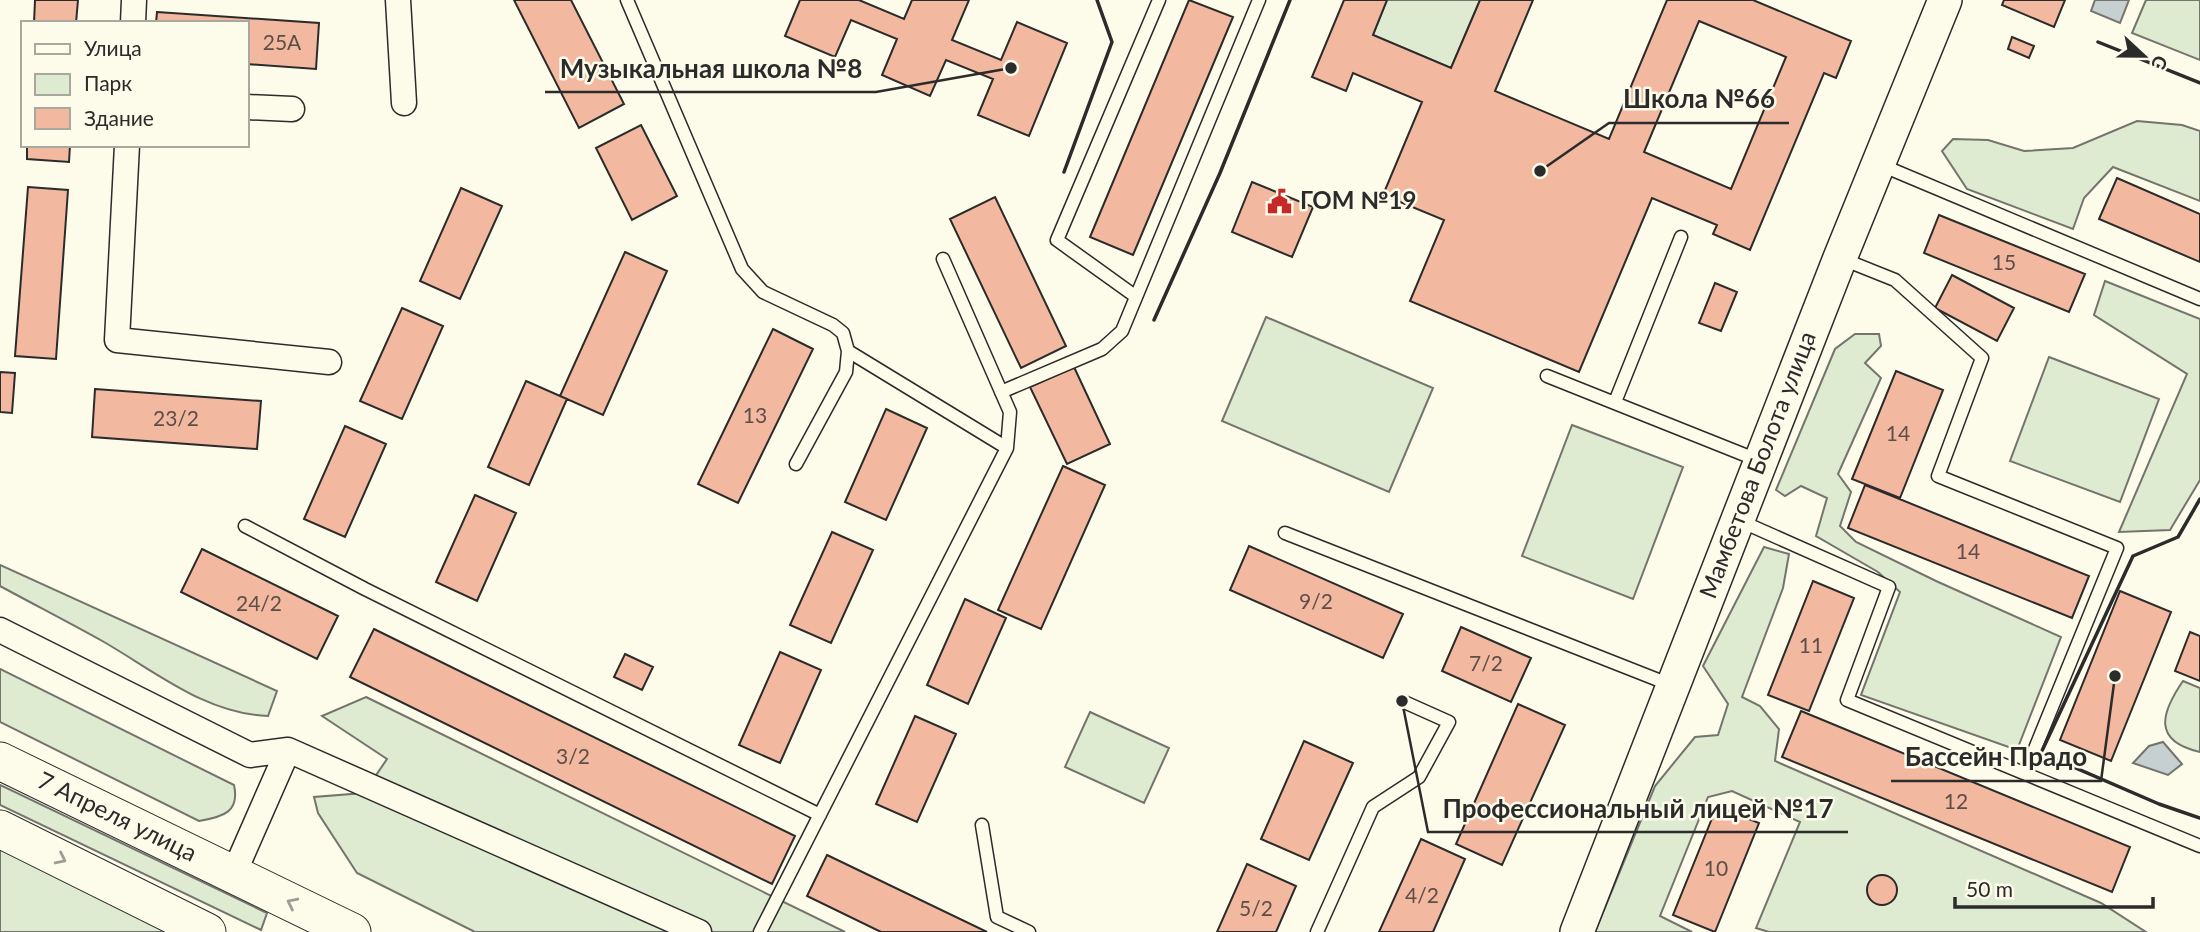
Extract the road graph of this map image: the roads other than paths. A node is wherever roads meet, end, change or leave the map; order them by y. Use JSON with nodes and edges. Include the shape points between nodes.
{"nodes":[{"id":1,"x":134,"y":0,"type":"edge"},
{"id":2,"x":398,"y":0,"type":"edge"},
{"id":3,"x":627,"y":0,"type":"edge"},
{"id":4,"x":1160,"y":0,"type":"edge"},
{"id":5,"x":1259,"y":0,"type":"edge"},
{"id":6,"x":1945,"y":0,"type":"edge"},
{"id":7,"x":133,"y":21,"type":"edge"},
{"id":8,"x":404,"y":103,"type":"dead end"},
{"id":9,"x":248,"y":107,"type":"edge"},
{"id":10,"x":292,"y":109,"type":"dead end"},
{"id":11,"x":127,"y":147,"type":"edge"},
{"id":12,"x":1877,"y":164,"type":"junction"},
{"id":13,"x":1681,"y":237,"type":"dead end"},
{"id":14,"x":1839,"y":258,"type":"junction"},
{"id":15,"x":943,"y":259,"type":"dead end"},
{"id":16,"x":1135,"y":296,"type":"junction"},
{"id":17,"x":2200,"y":299,"type":"edge"},
{"id":18,"x":848,"y":351,"type":"junction"},
{"id":19,"x":329,"y":362,"type":"dead end"},
{"id":20,"x":1547,"y":376,"type":"dead end"},
{"id":21,"x":1001,"y":392,"type":"junction"},
{"id":22,"x":1615,"y":402,"type":"junction"},
{"id":23,"x":1007,"y":448,"type":"junction"},
{"id":24,"x":1760,"y":461,"type":"junction"},
{"id":25,"x":796,"y":464,"type":"dead end"},
{"id":26,"x":1737,"y":520,"type":"junction"},
{"id":27,"x":245,"y":526,"type":"dead end"},
{"id":28,"x":1285,"y":533,"type":"dead end"},
{"id":29,"x":0,"y":630,"type":"edge"},
{"id":30,"x":1671,"y":685,"type":"junction"},
{"id":31,"x":1402,"y":701,"type":"dead end"},
{"id":32,"x":288,"y":750,"type":"junction"},
{"id":33,"x":0,"y":761,"type":"edge"},
{"id":34,"x":2025,"y":773,"type":"junction"},
{"id":35,"x":820,"y":815,"type":"junction"},
{"id":36,"x":982,"y":825,"type":"dead end"},
{"id":37,"x":0,"y":829,"type":"edge"},
{"id":38,"x":2200,"y":846,"type":"edge"},
{"id":39,"x":234,"y":873,"type":"junction"},
{"id":40,"x":173,"y":923,"type":"edge"},
{"id":41,"x":207,"y":932,"type":"edge"},
{"id":42,"x":352,"y":932,"type":"edge"},
{"id":43,"x":699,"y":932,"type":"edge"},
{"id":44,"x":760,"y":932,"type":"edge"},
{"id":45,"x":1029,"y":932,"type":"edge"},
{"id":46,"x":1317,"y":932,"type":"edge"},
{"id":47,"x":1577,"y":932,"type":"edge"}],
"edges":[{"from":1,"to":7,"type":"street"},
{"from":2,"to":8,"type":"street"},
{"from":3,"to":18,"type":"lane","via":[[742,269],[763,292],[843,333]]},
{"from":4,"to":16,"type":"lane","via":[[1057,240]]},
{"from":5,"to":16,"type":"lane"},
{"from":6,"to":12,"type":"street","name":"Мамбетова Болота улица"},
{"from":9,"to":10,"type":"street"},
{"from":11,"to":19,"type":"street","via":[[117,340]]},
{"from":12,"to":14,"type":"street","name":"Мамбетова Болота улица"},
{"from":12,"to":17,"type":"lane"},
{"from":13,"to":22,"type":"lane"},
{"from":14,"to":24,"type":"street","name":"Мамбетова Болота улица"},
{"from":14,"to":34,"type":"lane","via":[[1895,280],[1982,358],[1938,476],[2117,548]]},
{"from":15,"to":21,"type":"lane"},
{"from":16,"to":21,"type":"lane","via":[[1122,331],[1102,349]]},
{"from":18,"to":23,"type":"lane"},
{"from":18,"to":25,"type":"lane","via":[[846,372]]},
{"from":20,"to":22,"type":"lane"},
{"from":21,"to":23,"type":"lane","via":[[1010,412]]},
{"from":22,"to":24,"type":"lane"},
{"from":23,"to":35,"type":"lane"},
{"from":24,"to":26,"type":"street","name":"Мамбетова Болота улица"},
{"from":26,"to":30,"type":"street","name":"Мамбетова Болота улица"},
{"from":26,"to":34,"type":"lane","via":[[1889,587],[1847,700]]},
{"from":27,"to":35,"type":"lane"},
{"from":28,"to":30,"type":"lane"},
{"from":29,"to":32,"type":"street","via":[[250,755]]},
{"from":30,"to":47,"type":"street","name":"Мамбетова Болота улица"},
{"from":31,"to":46,"type":"lane","via":[[1449,722],[1419,777],[1373,807]]},
{"from":32,"to":39,"type":"street"},
{"from":32,"to":43,"type":"street"},
{"from":33,"to":39,"type":"main road","name":"7 Апреля улица"},
{"from":34,"to":38,"type":"lane"},
{"from":35,"to":44,"type":"lane"},
{"from":36,"to":45,"type":"lane","via":[[997,917]]},
{"from":37,"to":40,"type":"main road","one_way":true},
{"from":42,"to":39,"type":"main road","name":"7 Апреля улица","one_way":true},
{"from":40,"to":41,"type":"main road"}]}
